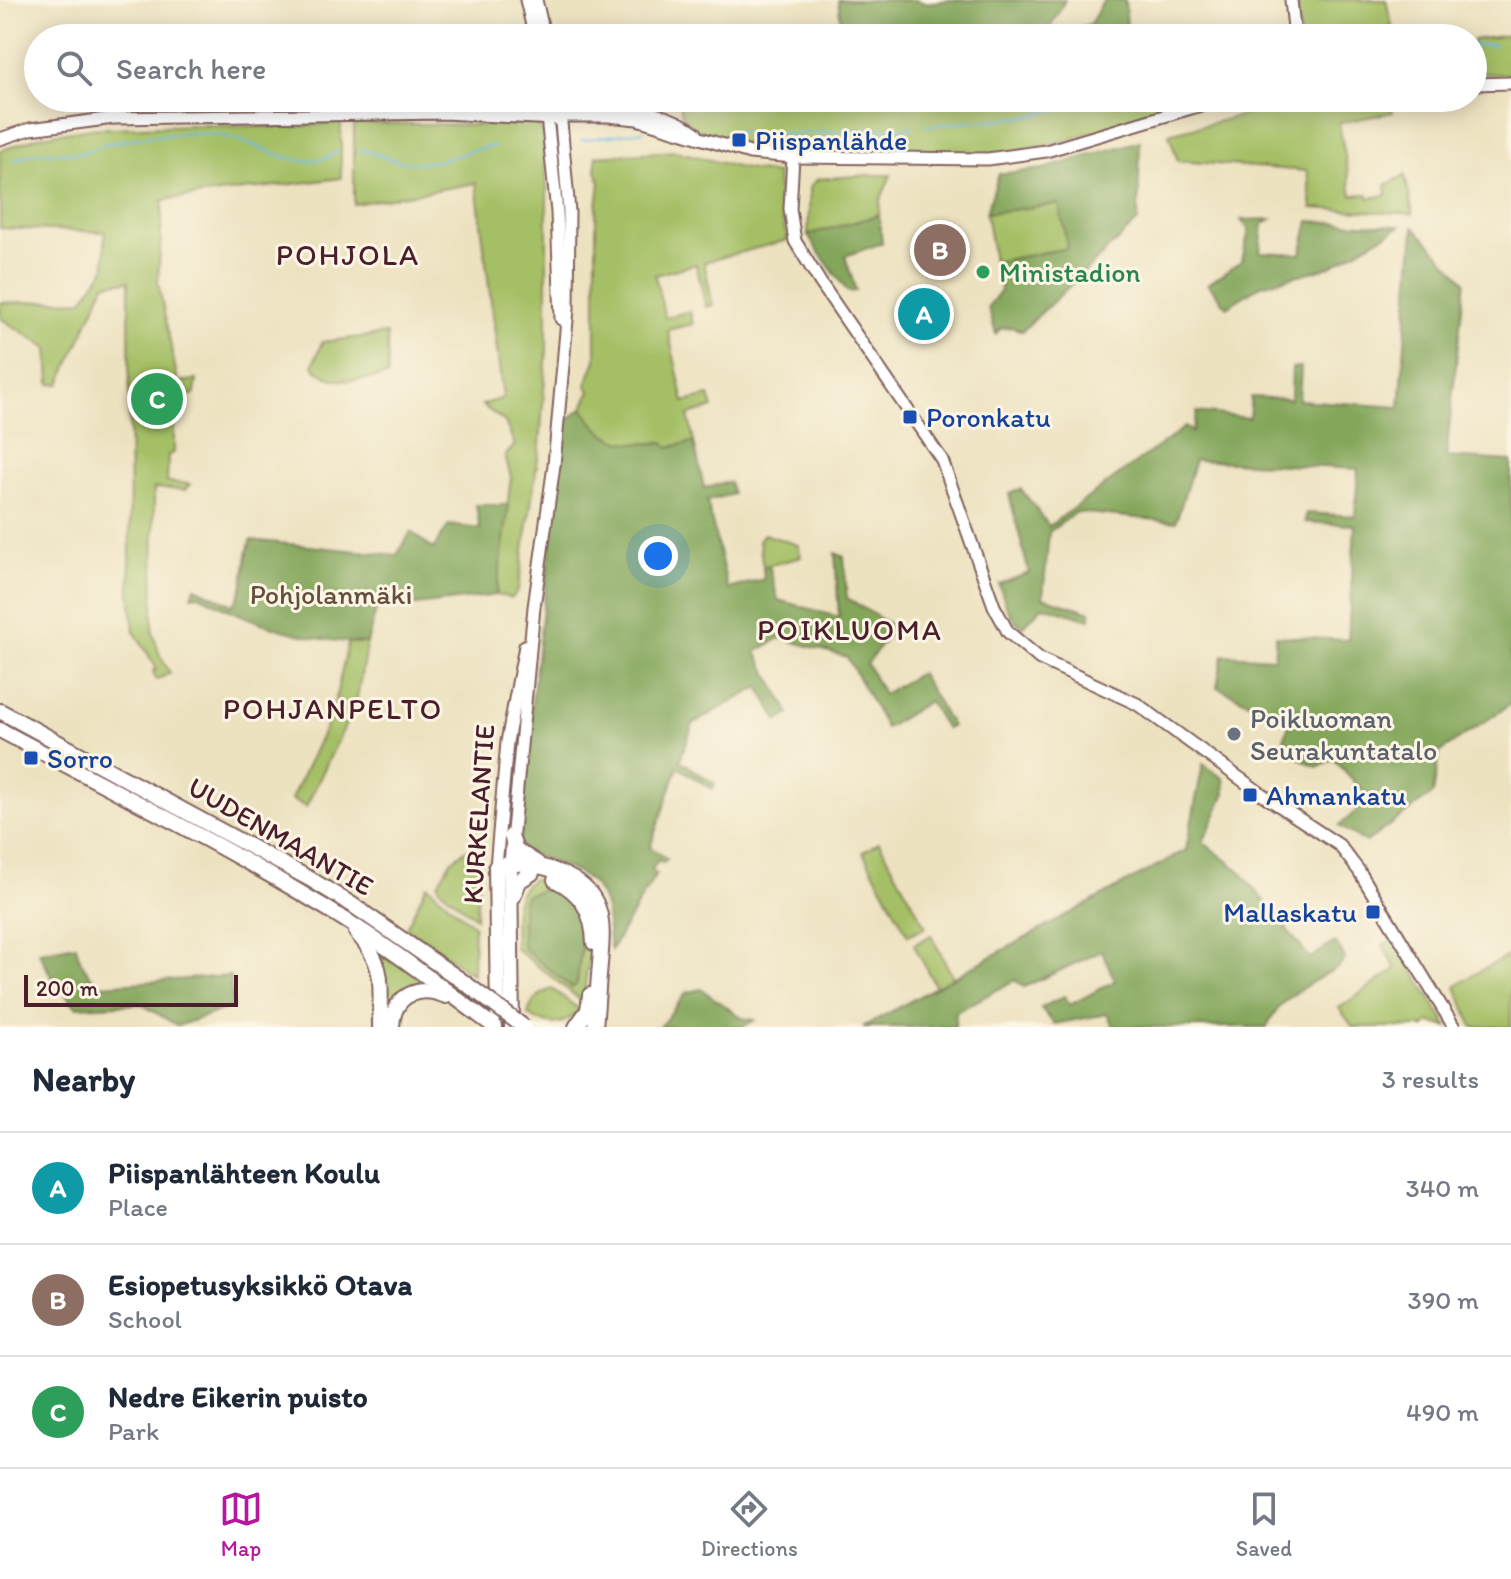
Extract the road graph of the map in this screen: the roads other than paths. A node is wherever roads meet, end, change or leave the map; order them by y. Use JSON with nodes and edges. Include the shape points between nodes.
{"nodes":[{"id":1,"x":526,"y":0,"type":"edge"},
{"id":2,"x":536,"y":0,"type":"edge"},
{"id":3,"x":1291,"y":0,"type":"edge"},
{"id":4,"x":532,"y":24,"type":"edge"},
{"id":5,"x":542,"y":24,"type":"edge"},
{"id":6,"x":1294,"y":24,"type":"edge"},
{"id":7,"x":1511,"y":83,"type":"edge"},
{"id":8,"x":1487,"y":84,"type":"edge"},
{"id":9,"x":453,"y":112,"type":"edge"},
{"id":10,"x":552,"y":112,"type":"edge"},
{"id":11,"x":587,"y":112,"type":"edge"},
{"id":12,"x":1178,"y":112,"type":"edge"},
{"id":13,"x":0,"y":139,"type":"edge"},
{"id":14,"x":793,"y":157,"type":"junction"},
{"id":15,"x":534,"y":607,"type":"junction"},
{"id":16,"x":0,"y":711,"type":"edge"},
{"id":17,"x":0,"y":730,"type":"edge"},
{"id":18,"x":511,"y":836,"type":"junction"},
{"id":19,"x":505,"y":867,"type":"junction"},
{"id":20,"x":548,"y":868,"type":"junction"},
{"id":21,"x":532,"y":873,"type":"junction"},
{"id":22,"x":510,"y":909,"type":"junction"},
{"id":23,"x":345,"y":919,"type":"junction"},
{"id":24,"x":464,"y":1004,"type":"junction"},
{"id":25,"x":380,"y":1027,"type":"edge"},
{"id":26,"x":392,"y":1027,"type":"edge"},
{"id":27,"x":497,"y":1027,"type":"edge"},
{"id":28,"x":512,"y":1027,"type":"edge"},
{"id":29,"x":524,"y":1027,"type":"edge"},
{"id":30,"x":576,"y":1027,"type":"edge"},
{"id":31,"x":595,"y":1027,"type":"edge"},
{"id":32,"x":1454,"y":1027,"type":"edge"}],
"edges":[{"from":1,"to":4,"type":"street"},
{"from":2,"to":5,"type":"street"},
{"from":3,"to":6,"type":"street"},
{"from":7,"to":8,"type":"street"},
{"from":9,"to":13,"type":"street","via":[[114,118],[30,129]]},
{"from":10,"to":15,"type":"street","name":"KURKELANTIE","via":[[562,363]]},
{"from":11,"to":14,"type":"street","via":[[701,136],[750,153]]},
{"from":12,"to":14,"type":"street","via":[[1046,151],[1003,157]]},
{"from":14,"to":32,"type":"street","via":[[790,209],[795,241],[942,460],[989,595],[1008,632],[1040,659],[1156,716],[1339,845]]},
{"from":15,"to":18,"type":"street","name":"KURKELANTIE"},
{"from":15,"to":19,"type":"street","name":"KURKELANTIE","via":[[507,742]]},
{"from":16,"to":29,"type":"main road","name":"UUDENMAANTIE","bridge":true,"via":[[310,879]]},
{"from":17,"to":23,"type":"main road","name":"UUDENMAANTIE"},
{"from":18,"to":19,"type":"street","name":"KURKELANTIE"},
{"from":18,"to":20,"type":"main road","via":[[520,853]]},
{"from":19,"to":20,"type":"main road"},
{"from":19,"to":21,"type":"main road"},
{"from":19,"to":22,"type":"main road","name":"KURKELANTIE"},
{"from":19,"to":27,"type":"main road","name":"KURKELANTIE"},
{"from":20,"to":31,"type":"main road","via":[[583,885],[599,908],[603,935]]},
{"from":21,"to":22,"type":"main road","via":[[517,884]]},
{"from":21,"to":30,"type":"main road","via":[[573,890],[590,915],[594,945],[589,1003]]},
{"from":22,"to":28,"type":"main road","name":"KURKELANTIE"},
{"from":23,"to":24,"type":"main road","name":"UUDENMAANTIE"},
{"from":23,"to":25,"type":"main road","via":[[377,959]]},
{"from":24,"to":26,"type":"main road","via":[[434,991],[411,992],[395,1009]]},
{"from":24,"to":27,"type":"main road","name":"UUDENMAANTIE"}]}
